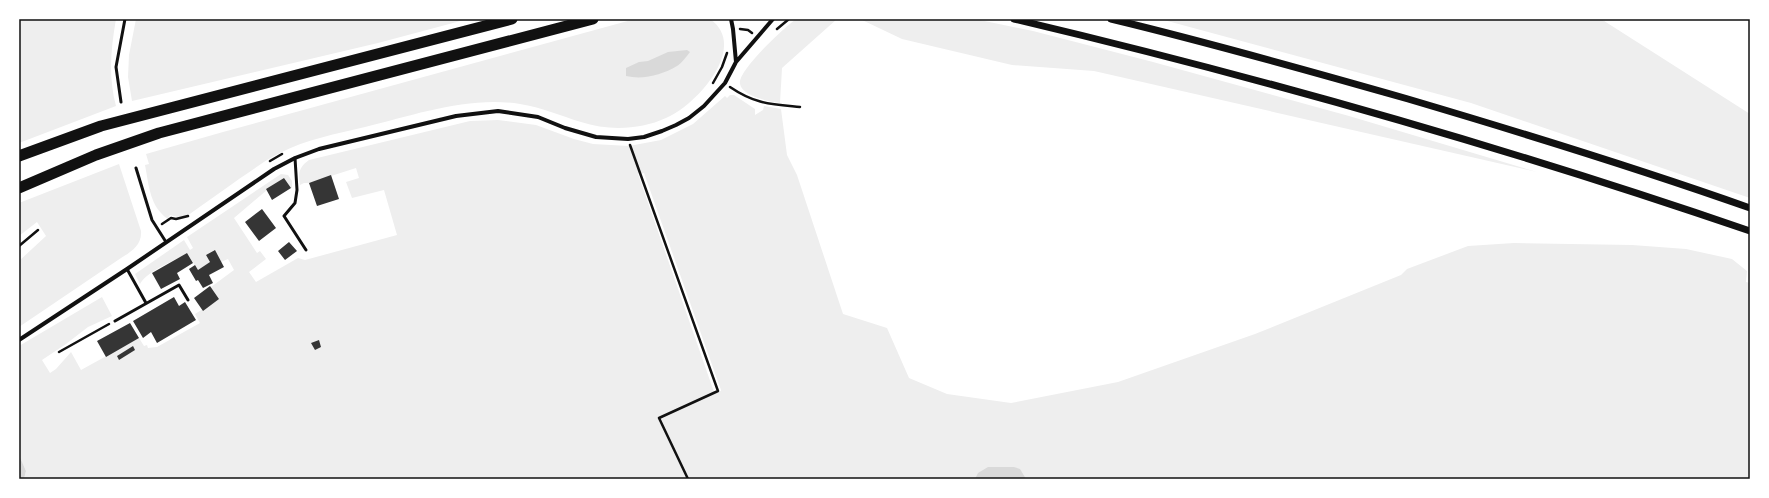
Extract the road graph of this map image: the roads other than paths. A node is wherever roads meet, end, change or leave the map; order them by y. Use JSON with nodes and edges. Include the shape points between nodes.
{"nodes":[{"id":1,"x":125,"y":19,"type":"edge"},
{"id":2,"x":512,"y":19,"type":"edge"},
{"id":3,"x":593,"y":19,"type":"edge"},
{"id":4,"x":730,"y":19,"type":"edge"},
{"id":5,"x":773,"y":19,"type":"edge"},
{"id":6,"x":1014,"y":19,"type":"edge"},
{"id":7,"x":1111,"y":19,"type":"edge"},
{"id":8,"x":736,"y":62,"type":"junction"},
{"id":9,"x":121,"y":102,"type":"dead end"},
{"id":10,"x":19,"y":156,"type":"edge"},
{"id":11,"x":295,"y":158,"type":"junction"},
{"id":12,"x":136,"y":168,"type":"dead end"},
{"id":13,"x":19,"y":188,"type":"edge"},
{"id":14,"x":1750,"y":208,"type":"edge"},
{"id":15,"x":1750,"y":231,"type":"edge"},
{"id":16,"x":166,"y":242,"type":"junction"},
{"id":17,"x":306,"y":250,"type":"dead end"},
{"id":18,"x":127,"y":269,"type":"junction"},
{"id":19,"x":188,"y":300,"type":"dead end"},
{"id":20,"x":146,"y":304,"type":"junction"},
{"id":21,"x":115,"y":321,"type":"road end"},
{"id":22,"x":19,"y":340,"type":"edge"}],
"edges":[{"from":1,"to":9,"type":"lane","via":[[116,67]]},
{"from":2,"to":10,"type":"highway","via":[[101,126]]},
{"from":3,"to":13,"type":"highway","via":[[159,133],[96,155]]},
{"from":4,"to":8,"type":"street","via":[[734,29]]},
{"from":5,"to":8,"type":"street"},
{"from":6,"to":15,"type":"street","via":[[1139,48],[1358,107],[1515,154]]},
{"from":7,"to":14,"type":"street","via":[[1305,69],[1534,136]]},
{"from":8,"to":11,"type":"street","via":[[725,83],[704,106],[689,118],[644,137],[596,137],[538,117],[498,111],[456,116],[319,149]]},
{"from":11,"to":16,"type":"street","via":[[274,169]]},
{"from":11,"to":17,"type":"lane","via":[[297,190],[294,203],[284,216]]},
{"from":12,"to":16,"type":"lane","via":[[149,215]]},
{"from":16,"to":18,"type":"street"},
{"from":18,"to":20,"type":"lane"},
{"from":18,"to":22,"type":"street"},
{"from":19,"to":20,"type":"lane","via":[[179,285]]},
{"from":20,"to":21,"type":"lane"}]}
